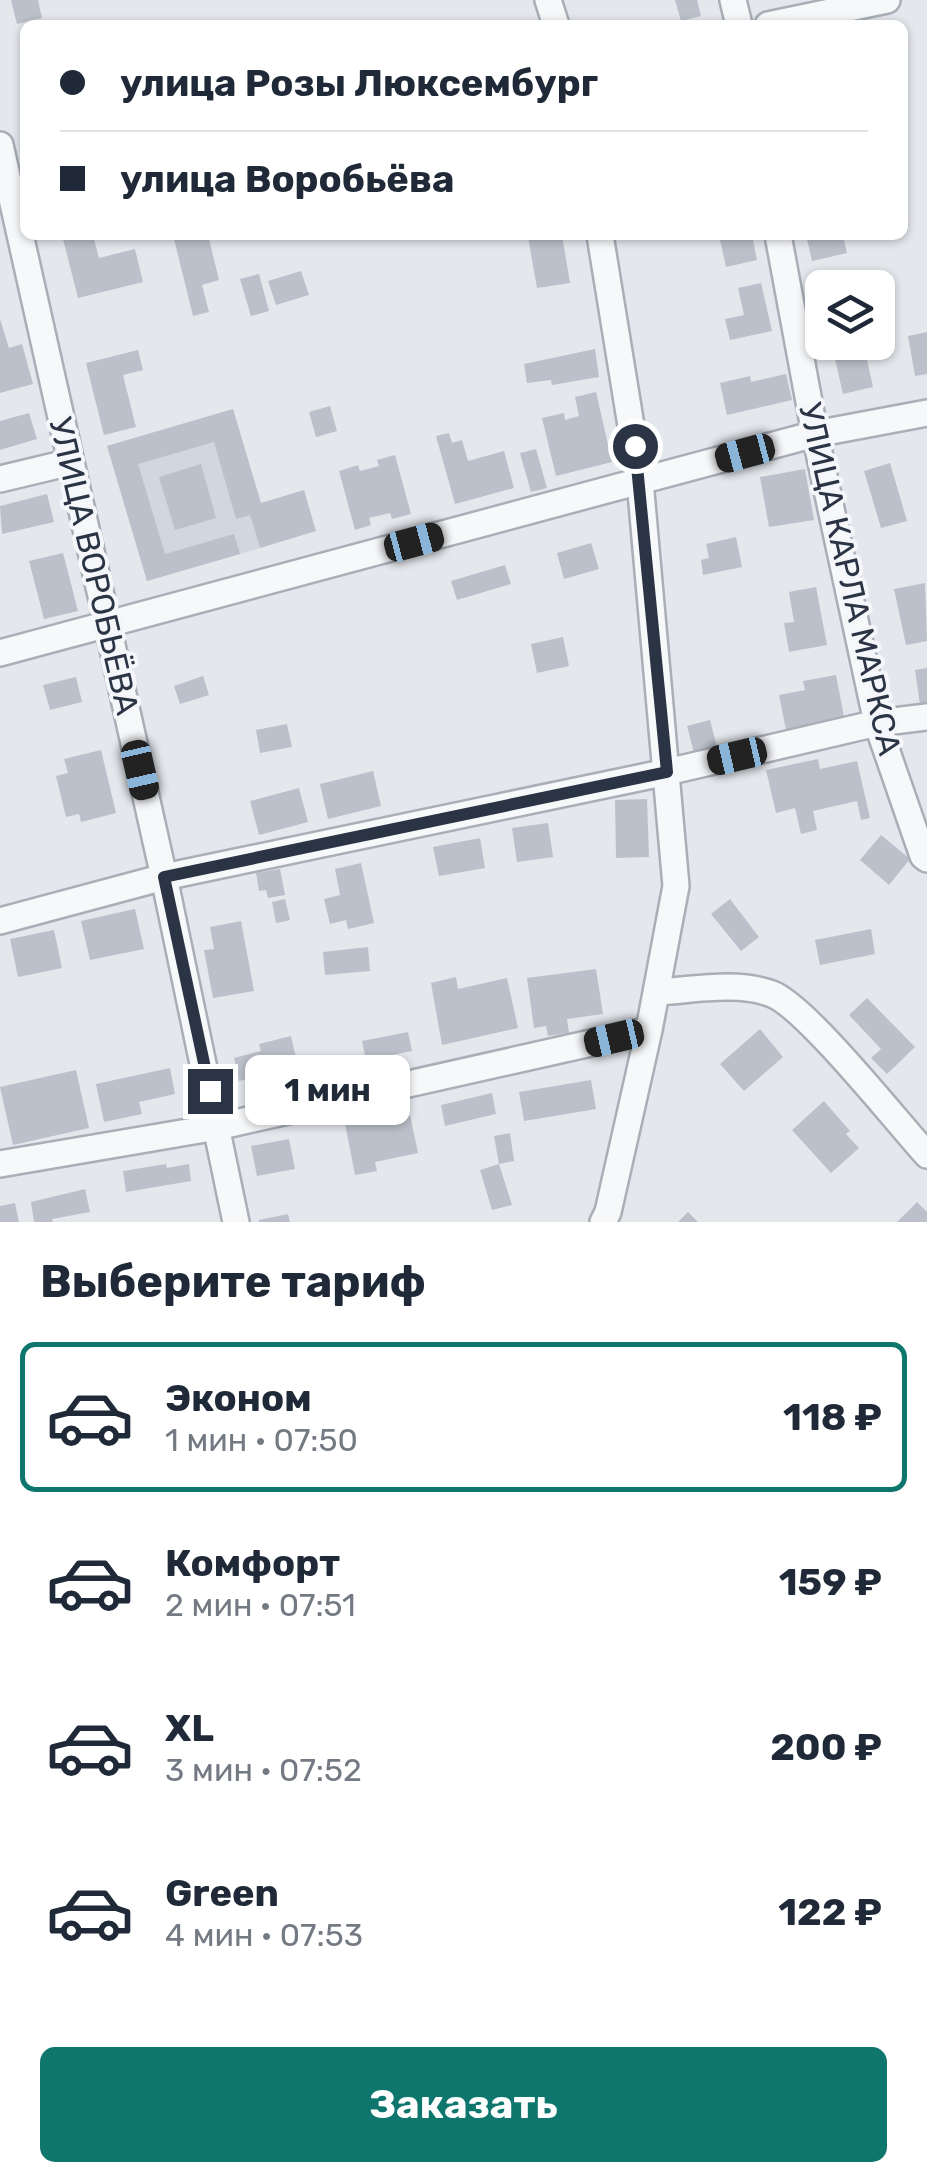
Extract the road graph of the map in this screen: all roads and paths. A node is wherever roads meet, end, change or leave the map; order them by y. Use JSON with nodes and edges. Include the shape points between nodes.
{"nodes":[{"id":1,"x":887,"y":0,"type":"edge"},
{"id":2,"x":792,"y":20,"type":"edge"},
{"id":3,"x":0,"y":145,"type":"edge"},
{"id":4,"x":13,"y":216,"type":"edge"},
{"id":5,"x":601,"y":240,"type":"edge"},
{"id":6,"x":779,"y":240,"type":"edge"},
{"id":7,"x":927,"y":413,"type":"edge"},
{"id":8,"x":815,"y":434,"type":"junction"},
{"id":9,"x":71,"y":462,"type":"junction"},
{"id":10,"x":0,"y":479,"type":"edge"},
{"id":11,"x":640,"y":481,"type":"junction"},
{"id":12,"x":109,"y":626,"type":"junction"},
{"id":13,"x":0,"y":653,"type":"edge"},
{"id":14,"x":927,"y":717,"type":"edge"},
{"id":15,"x":877,"y":723,"type":"junction"},
{"id":16,"x":667,"y":772,"type":"junction"},
{"id":17,"x":927,"y":859,"type":"edge"},
{"id":18,"x":164,"y":877,"type":"junction"},
{"id":19,"x":0,"y":921,"type":"edge"},
{"id":20,"x":656,"y":992,"type":"junction"},
{"id":21,"x":650,"y":1030,"type":"junction"},
{"id":22,"x":217,"y":1127,"type":"junction"},
{"id":23,"x":927,"y":1155,"type":"edge"},
{"id":24,"x":0,"y":1164,"type":"edge"},
{"id":25,"x":609,"y":1219,"type":"edge"},
{"id":26,"x":236,"y":1222,"type":"edge"}],
"edges":[{"from":1,"to":2,"type":"street"},
{"from":3,"to":4,"type":"street","name":"УЛИЦА ВОРОБЬЁВА"},
{"from":4,"to":9,"type":"street","name":"УЛИЦА ВОРОБЬЁВА"},
{"from":5,"to":11,"type":"street"},
{"from":6,"to":8,"type":"street","name":"УЛИЦА КАРЛА МАРКСА"},
{"from":7,"to":8,"type":"street"},
{"from":8,"to":11,"type":"street"},
{"from":8,"to":15,"type":"street","name":"УЛИЦА КАРЛА МАРКСА"},
{"from":9,"to":10,"type":"street"},
{"from":9,"to":12,"type":"street","name":"УЛИЦА ВОРОБЬЁВА"},
{"from":11,"to":12,"type":"street"},
{"from":11,"to":16,"type":"street"},
{"from":12,"to":13,"type":"street"},
{"from":12,"to":18,"type":"street","name":"УЛИЦА ВОРОБЬЁВА"},
{"from":14,"to":15,"type":"street"},
{"from":15,"to":16,"type":"street"},
{"from":15,"to":17,"type":"street","name":"УЛИЦА КАРЛА МАРКСА"},
{"from":16,"to":18,"type":"street"},
{"from":16,"to":20,"type":"street","via":[[676,886]]},
{"from":18,"to":19,"type":"street"},
{"from":18,"to":22,"type":"street","name":"УЛИЦА ВОРОБЬЁВА"},
{"from":20,"to":21,"type":"street"},
{"from":20,"to":23,"type":"street","via":[[749,988],[775,995],[808,1022]]},
{"from":21,"to":22,"type":"street"},
{"from":21,"to":25,"type":"street"},
{"from":22,"to":24,"type":"street"},
{"from":22,"to":26,"type":"street","name":"УЛИЦА ВОРОБЬЁВА"}]}
